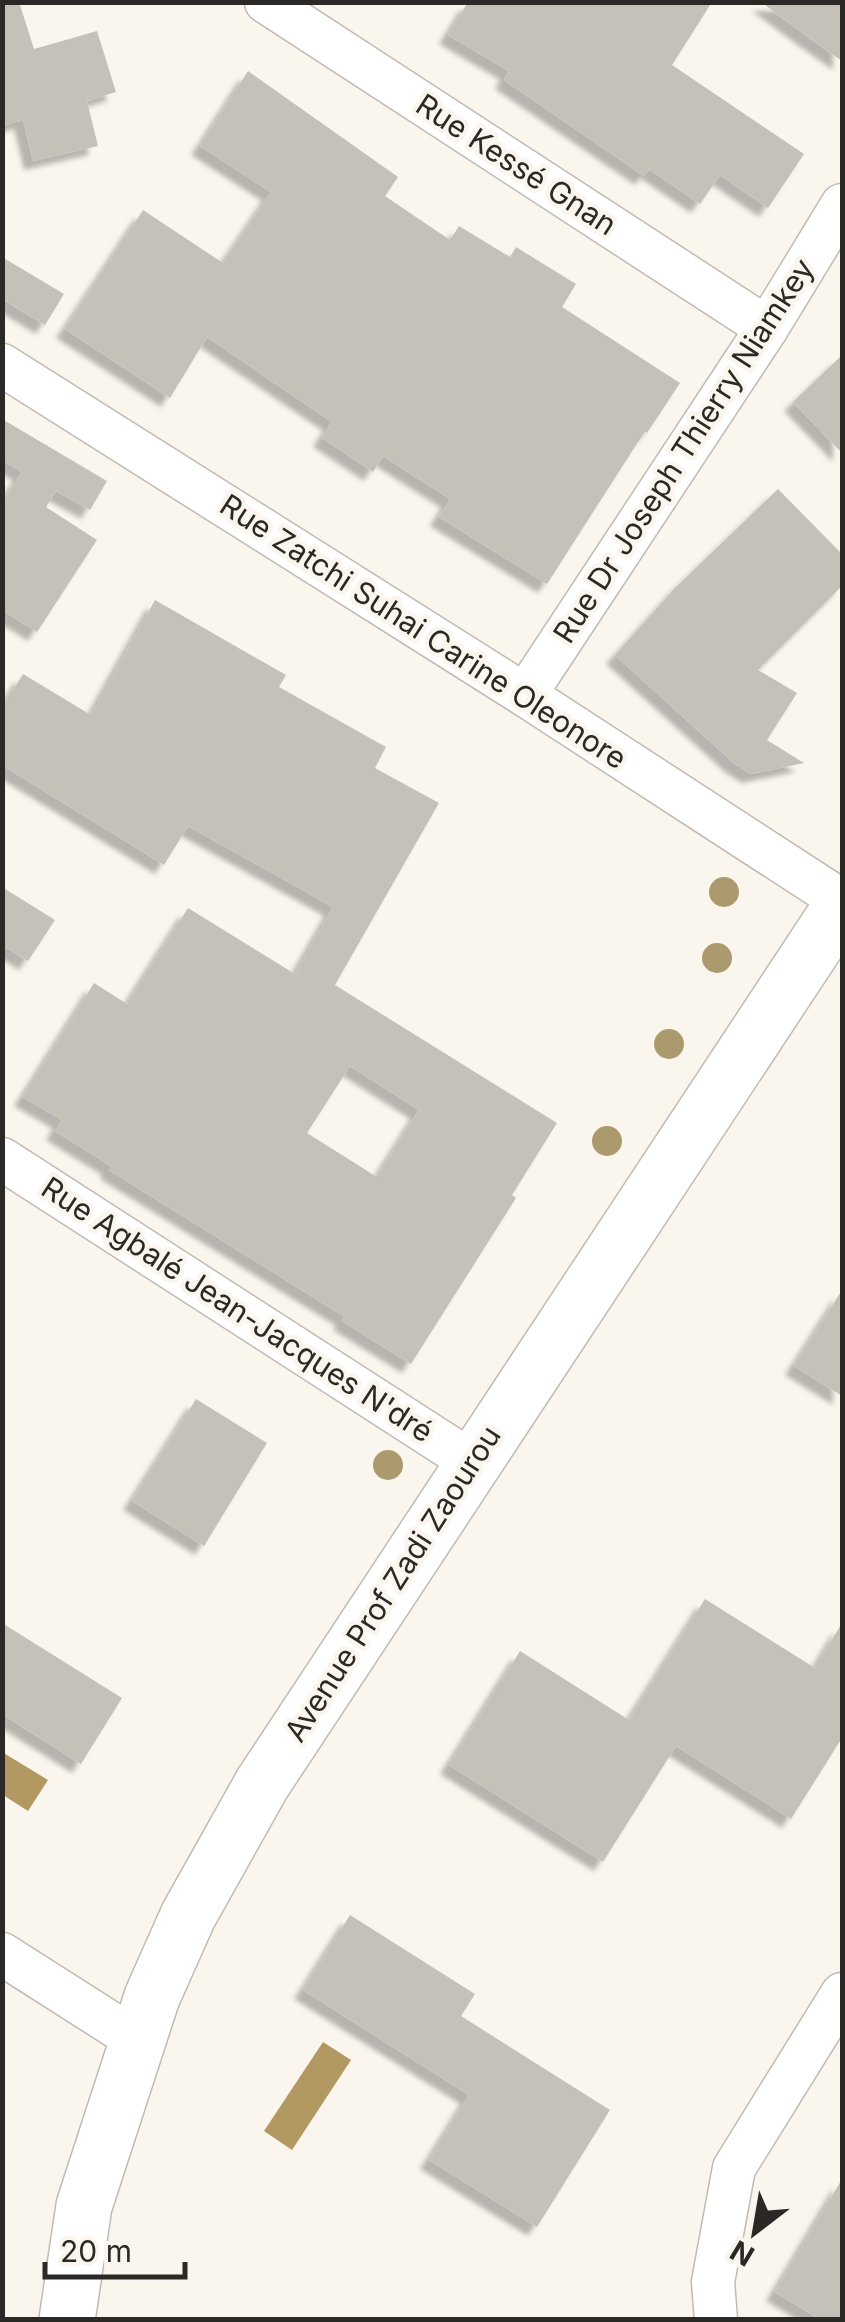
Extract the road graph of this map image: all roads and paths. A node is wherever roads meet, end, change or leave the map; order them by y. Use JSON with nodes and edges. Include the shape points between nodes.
{"nodes":[{"id":1,"x":266,"y":2,"type":"edge"},
{"id":2,"x":842,"y":205,"type":"edge"},
{"id":3,"x":767,"y":328,"type":"junction"},
{"id":4,"x":2,"y":365,"type":"edge"},
{"id":5,"x":525,"y":695,"type":"junction"},
{"id":6,"x":842,"y":903,"type":"edge"},
{"id":7,"x":2,"y":1158,"type":"edge"},
{"id":8,"x":472,"y":1462,"type":"junction"},
{"id":9,"x":2,"y":1954,"type":"edge"},
{"id":10,"x":842,"y":1994,"type":"edge"},
{"id":11,"x":137,"y":2040,"type":"junction"},
{"id":12,"x":67,"y":2320,"type":"edge"},
{"id":13,"x":716,"y":2320,"type":"edge"}],
"edges":[{"from":1,"to":3,"type":"street","name":"Rue Kessé Gnan"},
{"from":2,"to":3,"type":"street","name":"Rue Dr Joseph Thierry Niamkey"},
{"from":3,"to":5,"type":"street","name":"Rue Dr Joseph Thierry Niamkey"},
{"from":4,"to":5,"type":"street","name":"Rue Zatchi Suhai Carine Oleonore"},
{"from":5,"to":6,"type":"street","name":"Rue Zatchi Suhai Carine Oleonore"},
{"from":6,"to":8,"type":"main road","name":"Avenue Prof Zadi Zaourou"},
{"from":7,"to":8,"type":"street","name":"Rue Agbalé Jean-Jacques N'dré"},
{"from":8,"to":11,"type":"main road","name":"Avenue Prof Zadi Zaourou","via":[[262,1784],[188,1916]]},
{"from":9,"to":11,"type":"street"},
{"from":10,"to":13,"type":"street","via":[[734,2168],[713,2282]]},
{"from":11,"to":12,"type":"main road","name":"Avenue Prof Zadi Zaourou","via":[[84,2206]]}]}
